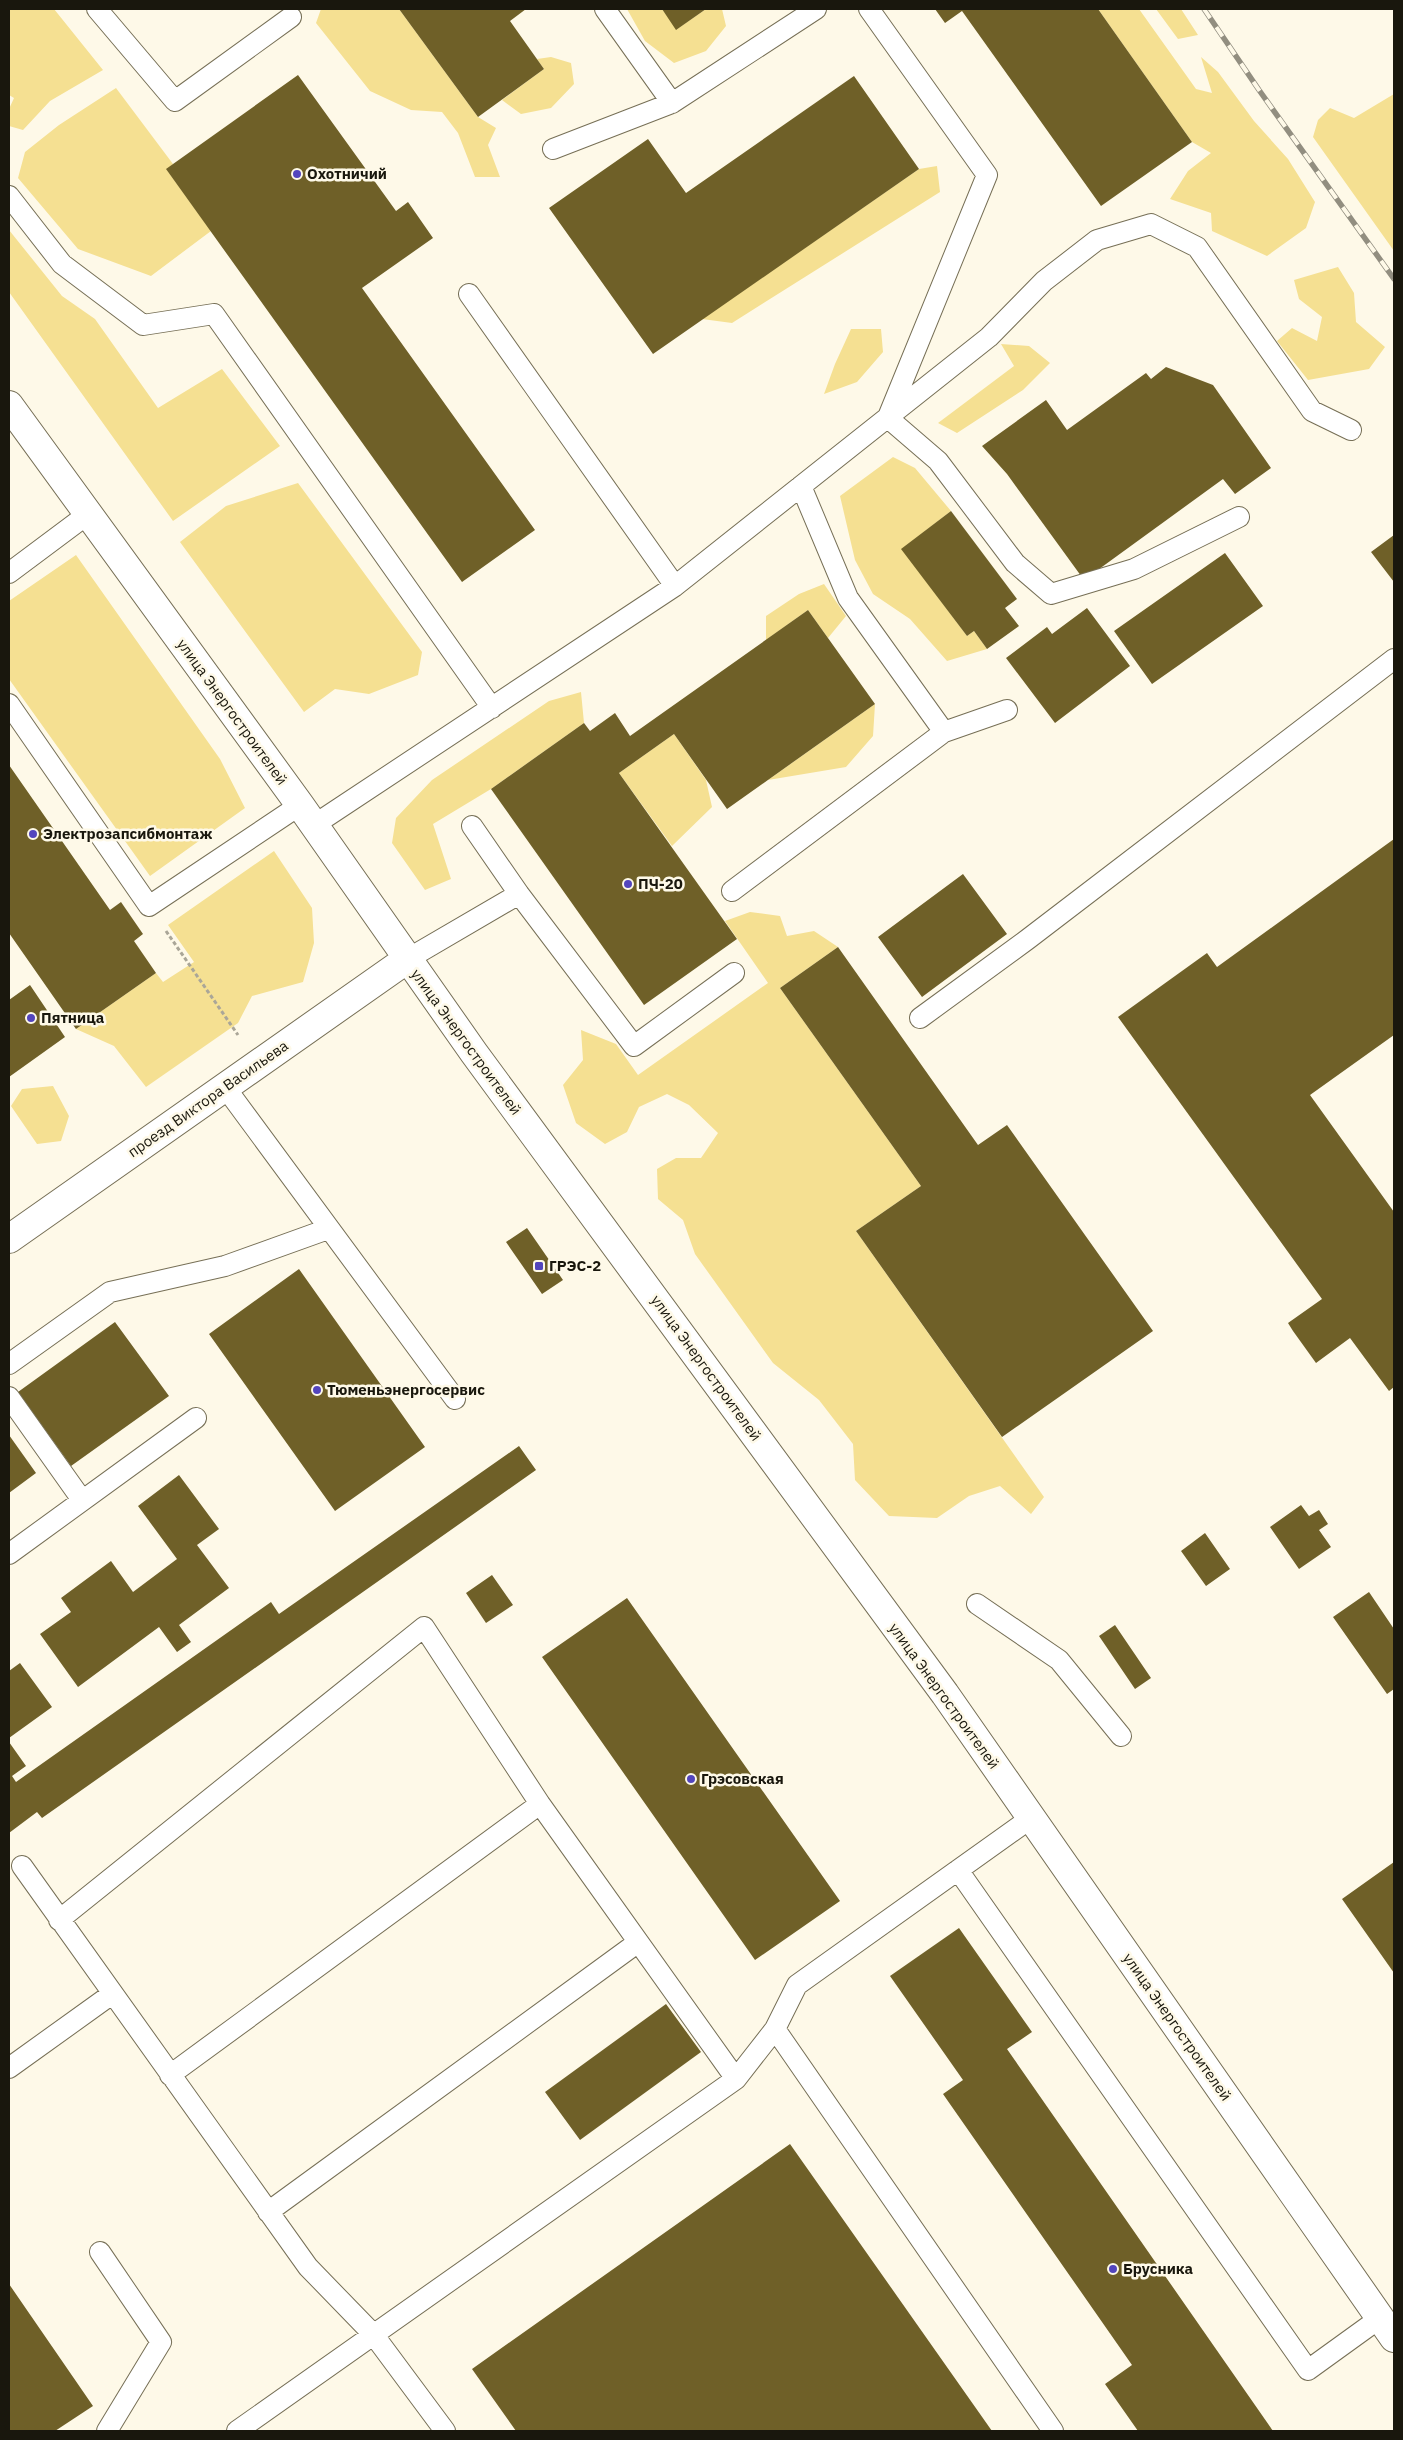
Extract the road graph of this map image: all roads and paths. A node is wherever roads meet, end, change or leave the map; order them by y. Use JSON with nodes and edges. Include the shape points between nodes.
{"nodes":[{"id":1,"x":97,"y":9,"type":"edge"},
{"id":2,"x":606,"y":9,"type":"edge"},
{"id":3,"x":816,"y":9,"type":"edge"},
{"id":4,"x":869,"y":9,"type":"edge"},
{"id":5,"x":290,"y":17,"type":"dead end"},
{"id":6,"x":672,"y":103,"type":"junction"},
{"id":7,"x":553,"y":149,"type":"dead end"},
{"id":8,"x":9,"y":196,"type":"edge"},
{"id":9,"x":468,"y":294,"type":"dead end"},
{"id":10,"x":9,"y":405,"type":"edge"},
{"id":11,"x":888,"y":418,"type":"junction"},
{"id":12,"x":1351,"y":430,"type":"dead end"},
{"id":13,"x":801,"y":486,"type":"junction"},
{"id":14,"x":88,"y":514,"type":"junction"},
{"id":15,"x":1239,"y":517,"type":"dead end"},
{"id":16,"x":13,"y":566,"type":"edge"},
{"id":17,"x":675,"y":586,"type":"junction"},
{"id":18,"x":1394,"y":659,"type":"edge"},
{"id":19,"x":9,"y":704,"type":"edge"},
{"id":20,"x":492,"y":708,"type":"junction"},
{"id":21,"x":1006,"y":710,"type":"dead end"},
{"id":22,"x":944,"y":732,"type":"junction"},
{"id":23,"x":307,"y":815,"type":"junction"},
{"id":24,"x":472,"y":826,"type":"dead end"},
{"id":25,"x":732,"y":890,"type":"dead end"},
{"id":26,"x":520,"y":894,"type":"junction"},
{"id":27,"x":149,"y":906,"type":"junction"},
{"id":28,"x":406,"y":960,"type":"junction"},
{"id":29,"x":734,"y":972,"type":"dead end"},
{"id":30,"x":920,"y":1018,"type":"dead end"},
{"id":31,"x":258,"y":1064,"type":"junction"},
{"id":32,"x":226,"y":1087,"type":"junction"},
{"id":33,"x":328,"y":1229,"type":"junction"},
{"id":34,"x":9,"y":1239,"type":"edge"},
{"id":35,"x":9,"y":1364,"type":"edge"},
{"id":36,"x":9,"y":1397,"type":"edge"},
{"id":37,"x":455,"y":1400,"type":"dead end"},
{"id":38,"x":196,"y":1418,"type":"dead end"},
{"id":39,"x":82,"y":1500,"type":"junction"},
{"id":40,"x":9,"y":1554,"type":"edge"},
{"id":41,"x":978,"y":1604,"type":"dead end"},
{"id":42,"x":1121,"y":1736,"type":"dead end"},
{"id":43,"x":540,"y":1804,"type":"junction"},
{"id":44,"x":1030,"y":1818,"type":"junction"},
{"id":45,"x":22,"y":1866,"type":"dead end"},
{"id":46,"x":958,"y":1870,"type":"junction"},
{"id":47,"x":60,"y":1920,"type":"junction"},
{"id":48,"x":637,"y":1943,"type":"junction"},
{"id":49,"x":112,"y":1994,"type":"junction"},
{"id":50,"x":775,"y":2028,"type":"junction"},
{"id":51,"x":9,"y":2068,"type":"edge"},
{"id":52,"x":170,"y":2075,"type":"junction"},
{"id":53,"x":736,"y":2079,"type":"junction"},
{"id":54,"x":268,"y":2212,"type":"junction"},
{"id":55,"x":100,"y":2252,"type":"dead end"},
{"id":56,"x":1387,"y":2328,"type":"edge"},
{"id":57,"x":373,"y":2334,"type":"junction"},
{"id":58,"x":106,"y":2431,"type":"edge"},
{"id":59,"x":237,"y":2431,"type":"edge"},
{"id":60,"x":446,"y":2431,"type":"edge"},
{"id":61,"x":1053,"y":2431,"type":"edge"}],
"edges":[{"from":1,"to":5,"type":"lane","via":[[175,101]]},
{"from":2,"to":6,"type":"lane"},
{"from":3,"to":6,"type":"lane"},
{"from":4,"to":11,"type":"lane","via":[[987,175]]},
{"from":6,"to":7,"type":"lane"},
{"from":8,"to":20,"type":"lane","via":[[62,264],[143,325],[214,314]]},
{"from":9,"to":17,"type":"lane"},
{"from":10,"to":14,"type":"main road","name":"улица Энергостроителей"},
{"from":11,"to":12,"type":"lane","via":[[989,337],[1044,281],[1097,240],[1151,224],[1197,247],[1312,411]]},
{"from":11,"to":13,"type":"lane"},
{"from":11,"to":15,"type":"lane","via":[[938,460],[1015,563],[1051,594],[1134,569]]},
{"from":13,"to":17,"type":"lane"},
{"from":13,"to":22,"type":"lane","via":[[848,598]]},
{"from":14,"to":16,"type":"lane"},
{"from":14,"to":23,"type":"main road","name":"улица Энергостроителей"},
{"from":17,"to":20,"type":"lane"},
{"from":18,"to":30,"type":"lane"},
{"from":19,"to":27,"type":"lane"},
{"from":20,"to":23,"type":"lane"},
{"from":21,"to":22,"type":"lane"},
{"from":22,"to":25,"type":"lane"},
{"from":23,"to":27,"type":"lane"},
{"from":23,"to":28,"type":"main road","name":"улица Энергостроителей"},
{"from":24,"to":26,"type":"lane"},
{"from":26,"to":28,"type":"lane"},
{"from":26,"to":29,"type":"lane","via":[[634,1046]]},
{"from":27,"to":31,"type":"path"},
{"from":28,"to":31,"type":"main road","name":"проезд Виктора Васильева"},
{"from":28,"to":44,"type":"main road","name":"улица Энергостроителей","via":[[944,1694]]},
{"from":31,"to":32,"type":"main road","name":"проезд Виктора Васильева"},
{"from":32,"to":33,"type":"lane"},
{"from":32,"to":34,"type":"main road","name":"проезд Виктора Васильева"},
{"from":33,"to":35,"type":"lane","via":[[225,1266],[110,1292]]},
{"from":33,"to":37,"type":"lane"},
{"from":36,"to":39,"type":"lane"},
{"from":38,"to":39,"type":"lane"},
{"from":39,"to":40,"type":"lane"},
{"from":41,"to":42,"type":"lane","via":[[1059,1660]]},
{"from":43,"to":47,"type":"lane","via":[[424,1627]]},
{"from":43,"to":48,"type":"lane"},
{"from":43,"to":52,"type":"lane"},
{"from":44,"to":46,"type":"lane"},
{"from":44,"to":56,"type":"main road","name":"улица Энергостроителей"},
{"from":45,"to":47,"type":"lane"},
{"from":46,"to":50,"type":"lane","via":[[797,1985]]},
{"from":46,"to":56,"type":"lane","via":[[1308,2370]]},
{"from":47,"to":49,"type":"lane"},
{"from":48,"to":53,"type":"lane"},
{"from":48,"to":54,"type":"lane"},
{"from":49,"to":51,"type":"lane"},
{"from":49,"to":52,"type":"lane"},
{"from":50,"to":53,"type":"lane"},
{"from":50,"to":61,"type":"lane"},
{"from":52,"to":54,"type":"lane"},
{"from":53,"to":57,"type":"lane"},
{"from":54,"to":57,"type":"lane","via":[[308,2267]]},
{"from":55,"to":58,"type":"lane","via":[[161,2342]]},
{"from":57,"to":59,"type":"lane"},
{"from":57,"to":60,"type":"lane"}]}
